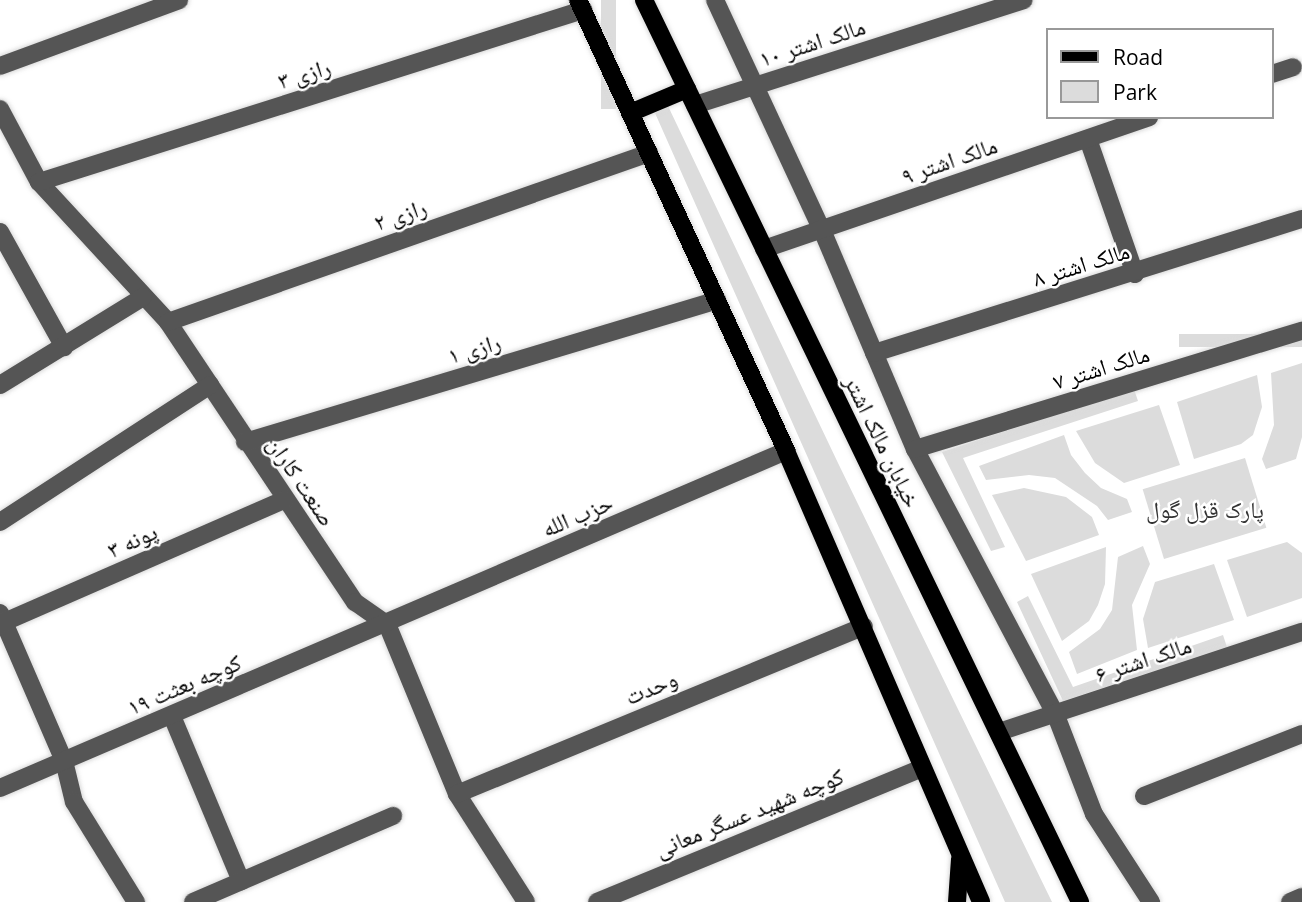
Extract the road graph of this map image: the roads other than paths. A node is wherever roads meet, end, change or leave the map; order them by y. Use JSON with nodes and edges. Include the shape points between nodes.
{"nodes":[{"id":1,"x":179,"y":0,"type":"edge"},
{"id":2,"x":644,"y":0,"type":"edge"},
{"id":3,"x":715,"y":0,"type":"edge"},
{"id":4,"x":1024,"y":0,"type":"edge"},
{"id":5,"x":581,"y":5,"type":"edge"},
{"id":6,"x":0,"y":66,"type":"edge"},
{"id":7,"x":1293,"y":67,"type":"dead end"},
{"id":8,"x":1274,"y":73,"type":"edge"},
{"id":9,"x":753,"y":87,"type":"junction"},
{"id":10,"x":691,"y":97,"type":"junction"},
{"id":11,"x":0,"y":109,"type":"edge"},
{"id":12,"x":631,"y":113,"type":"junction"},
{"id":13,"x":1143,"y":119,"type":"edge"},
{"id":14,"x":1088,"y":139,"type":"junction"},
{"id":15,"x":649,"y":153,"type":"junction"},
{"id":16,"x":39,"y":182,"type":"junction"},
{"id":17,"x":1302,"y":219,"type":"edge"},
{"id":18,"x":822,"y":230,"type":"junction"},
{"id":19,"x":0,"y":233,"type":"edge"},
{"id":20,"x":764,"y":249,"type":"junction"},
{"id":21,"x":1135,"y":274,"type":"junction"},
{"id":22,"x":143,"y":297,"type":"junction"},
{"id":23,"x":717,"y":300,"type":"junction"},
{"id":24,"x":168,"y":322,"type":"junction"},
{"id":25,"x":1302,"y":331,"type":"edge"},
{"id":26,"x":64,"y":346,"type":"junction"},
{"id":27,"x":874,"y":353,"type":"junction"},
{"id":28,"x":1,"y":384,"type":"edge"},
{"id":29,"x":210,"y":385,"type":"junction"},
{"id":30,"x":245,"y":442,"type":"junction"},
{"id":31,"x":915,"y":449,"type":"junction"},
{"id":32,"x":786,"y":451,"type":"junction"},
{"id":33,"x":284,"y":500,"type":"junction"},
{"id":34,"x":0,"y":522,"type":"edge"},
{"id":35,"x":1,"y":620,"type":"edge"},
{"id":36,"x":387,"y":624,"type":"junction"},
{"id":37,"x":864,"y":626,"type":"junction"},
{"id":38,"x":1302,"y":632,"type":"edge"},
{"id":39,"x":1055,"y":713,"type":"junction"},
{"id":40,"x":172,"y":716,"type":"junction"},
{"id":41,"x":999,"y":732,"type":"junction"},
{"id":42,"x":1302,"y":734,"type":"edge"},
{"id":43,"x":64,"y":761,"type":"junction"},
{"id":44,"x":920,"y":769,"type":"junction"},
{"id":45,"x":0,"y":788,"type":"edge"},
{"id":46,"x":457,"y":794,"type":"junction"},
{"id":47,"x":1144,"y":796,"type":"dead end"},
{"id":48,"x":393,"y":816,"type":"dead end"},
{"id":49,"x":960,"y":855,"type":"junction"},
{"id":50,"x":241,"y":881,"type":"junction"},
{"id":51,"x":1302,"y":897,"type":"edge"},
{"id":52,"x":136,"y":902,"type":"edge"},
{"id":53,"x":193,"y":902,"type":"edge"},
{"id":54,"x":526,"y":902,"type":"edge"},
{"id":55,"x":597,"y":902,"type":"edge"},
{"id":56,"x":957,"y":902,"type":"edge"},
{"id":57,"x":981,"y":902,"type":"edge"},
{"id":58,"x":1080,"y":902,"type":"edge"},
{"id":59,"x":1151,"y":902,"type":"edge"},
{"id":60,"x":1290,"y":902,"type":"edge"}],
"edges":[{"from":1,"to":6,"type":"street"},
{"from":2,"to":10,"type":"main road","name":"خیابان مالک اشتر"},
{"from":3,"to":9,"type":"street"},
{"from":4,"to":9,"type":"street","name":"مالک اشتر ۱۰"},
{"from":5,"to":12,"type":"main road"},
{"from":5,"to":16,"type":"street","name":"رازی ۳"},
{"from":7,"to":8,"type":"street"},
{"from":9,"to":10,"type":"street","name":"مالک اشتر ۱۰"},
{"from":9,"to":18,"type":"street"},
{"from":10,"to":12,"type":"main road"},
{"from":10,"to":20,"type":"main road","name":"خیابان مالک اشتر"},
{"from":11,"to":16,"type":"street","name":"صنعت کاران"},
{"from":12,"to":15,"type":"main road"},
{"from":13,"to":14,"type":"street","name":"مالک اشتر ۹"},
{"from":14,"to":18,"type":"street","name":"مالک اشتر ۹"},
{"from":14,"to":21,"type":"street"},
{"from":15,"to":23,"type":"main road"},
{"from":15,"to":24,"type":"street","name":"رازی ۲"},
{"from":16,"to":22,"type":"street","name":"صنعت کاران"},
{"from":17,"to":21,"type":"street","name":"مالک اشتر ۸"},
{"from":18,"to":20,"type":"street","name":"مالک اشتر ۹"},
{"from":18,"to":27,"type":"street"},
{"from":19,"to":26,"type":"street"},
{"from":20,"to":41,"type":"main road","name":"خیابان مالک اشتر"},
{"from":21,"to":27,"type":"street","name":"مالک اشتر ۸"},
{"from":22,"to":24,"type":"street","name":"صنعت کاران"},
{"from":22,"to":26,"type":"street"},
{"from":23,"to":30,"type":"street","name":"رازی ۱"},
{"from":23,"to":32,"type":"main road"},
{"from":24,"to":29,"type":"street","name":"صنعت کاران"},
{"from":25,"to":31,"type":"street","name":"مالک اشتر ۷"},
{"from":26,"to":28,"type":"street"},
{"from":27,"to":31,"type":"street"},
{"from":29,"to":30,"type":"street","name":"صنعت کاران"},
{"from":29,"to":34,"type":"street"},
{"from":30,"to":33,"type":"street","name":"صنعت کاران"},
{"from":31,"to":39,"type":"street"},
{"from":32,"to":36,"type":"street","name":"حزب الله"},
{"from":32,"to":37,"type":"main road"},
{"from":33,"to":35,"type":"street","name":"پونه ۳"},
{"from":33,"to":36,"type":"street","name":"صنعت کاران","via":[[355,602]]},
{"from":35,"to":43,"type":"street"},
{"from":36,"to":40,"type":"street","name":"کوچه بعثت ۱۹"},
{"from":36,"to":46,"type":"street"},
{"from":37,"to":44,"type":"main road"},
{"from":37,"to":46,"type":"street","name":"وحدت"},
{"from":38,"to":39,"type":"street","name":"مالک اشتر ۶"},
{"from":39,"to":41,"type":"street","name":"مالک اشتر ۶"},
{"from":39,"to":59,"type":"street","via":[[1094,814]]},
{"from":40,"to":43,"type":"street","name":"کوچه بعثت ۱۹"},
{"from":40,"to":50,"type":"street"},
{"from":41,"to":58,"type":"main road","name":"خیابان مالک اشتر"},
{"from":42,"to":47,"type":"street"},
{"from":43,"to":45,"type":"street","name":"کوچه بعثت ۱۹"},
{"from":43,"to":52,"type":"street","via":[[74,802]]},
{"from":44,"to":49,"type":"main road"},
{"from":44,"to":55,"type":"street","name":"کوچه شهید عسگر معانی"},
{"from":46,"to":54,"type":"street"},
{"from":48,"to":50,"type":"street"},
{"from":49,"to":56,"type":"main road"},
{"from":49,"to":57,"type":"main road"},
{"from":50,"to":53,"type":"street"},
{"from":51,"to":60,"type":"street"}]}
